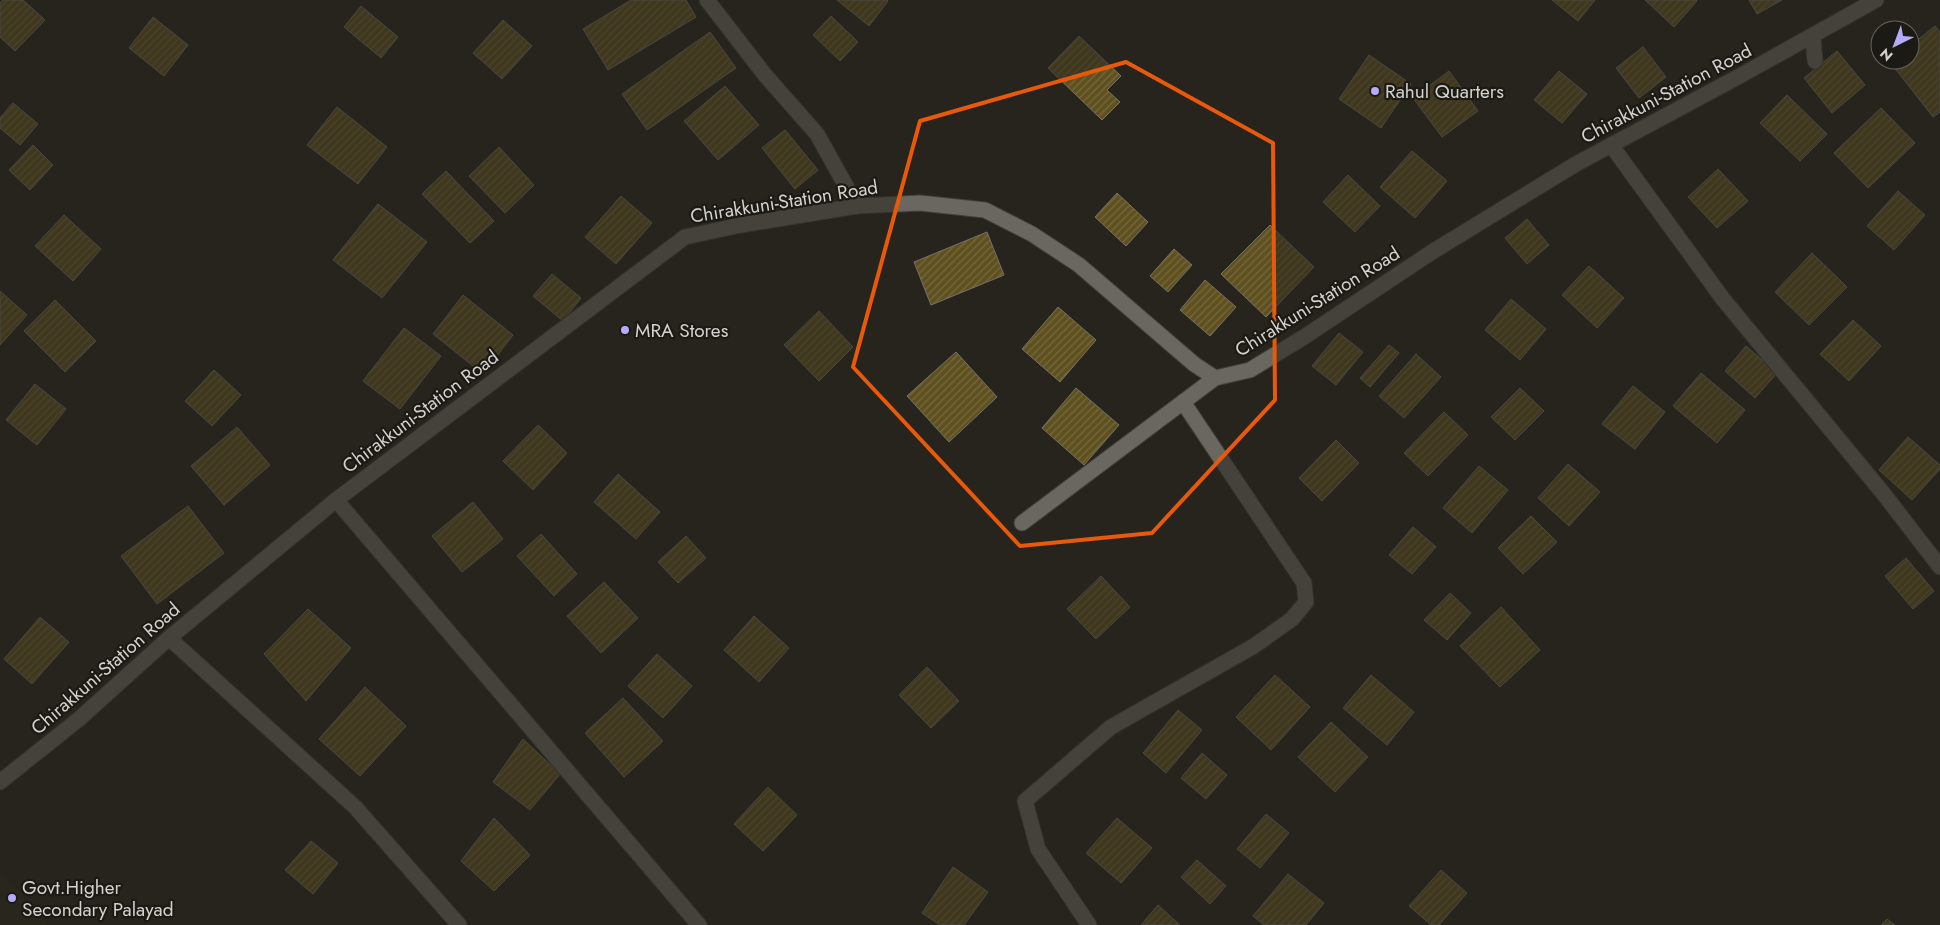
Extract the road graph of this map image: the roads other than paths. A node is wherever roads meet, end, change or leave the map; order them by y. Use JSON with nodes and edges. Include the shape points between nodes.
{"nodes":[{"id":1,"x":707,"y":0,"type":"edge"},
{"id":2,"x":1876,"y":0,"type":"edge"},
{"id":3,"x":1813,"y":36,"type":"junction"},
{"id":4,"x":1815,"y":61,"type":"dead end"},
{"id":5,"x":1611,"y":145,"type":"junction"},
{"id":6,"x":856,"y":206,"type":"junction"},
{"id":7,"x":1214,"y":378,"type":"junction"},
{"id":8,"x":1183,"y":402,"type":"junction"},
{"id":9,"x":336,"y":500,"type":"junction"},
{"id":10,"x":1022,"y":523,"type":"dead end"},
{"id":11,"x":1940,"y":567,"type":"edge"},
{"id":12,"x":169,"y":638,"type":"junction"},
{"id":13,"x":0,"y":782,"type":"edge"},
{"id":14,"x":459,"y":925,"type":"edge"},
{"id":15,"x":699,"y":925,"type":"edge"},
{"id":16,"x":1089,"y":925,"type":"edge"}],
"edges":[{"from":1,"to":6,"type":"street","via":[[765,75],[817,134]]},
{"from":2,"to":3,"type":"street","name":"Chirakkuni-Station Road"},
{"from":3,"to":4,"type":"street"},
{"from":3,"to":5,"type":"street","name":"Chirakkuni-Station Road"},
{"from":5,"to":7,"type":"street","name":"Chirakkuni-Station Road","via":[[1432,252],[1250,370]]},
{"from":5,"to":11,"type":"street","via":[[1723,299]]},
{"from":6,"to":7,"type":"street","name":"Chirakkuni-Station Road","via":[[920,203],[986,210],[1032,234],[1079,265]]},
{"from":6,"to":9,"type":"street","name":"Chirakkuni-Station Road","via":[[685,237]]},
{"from":7,"to":8,"type":"street"},
{"from":8,"to":10,"type":"street"},
{"from":8,"to":16,"type":"street","via":[[1304,584],[1306,602],[1292,619],[1254,646],[1111,727],[1024,801],[1038,849]]},
{"from":9,"to":12,"type":"street","name":"Chirakkuni-Station Road"},
{"from":9,"to":15,"type":"street"},
{"from":12,"to":13,"type":"street","name":"Chirakkuni-Station Road","via":[[79,719]]},
{"from":12,"to":14,"type":"street","via":[[355,807]]}]}
